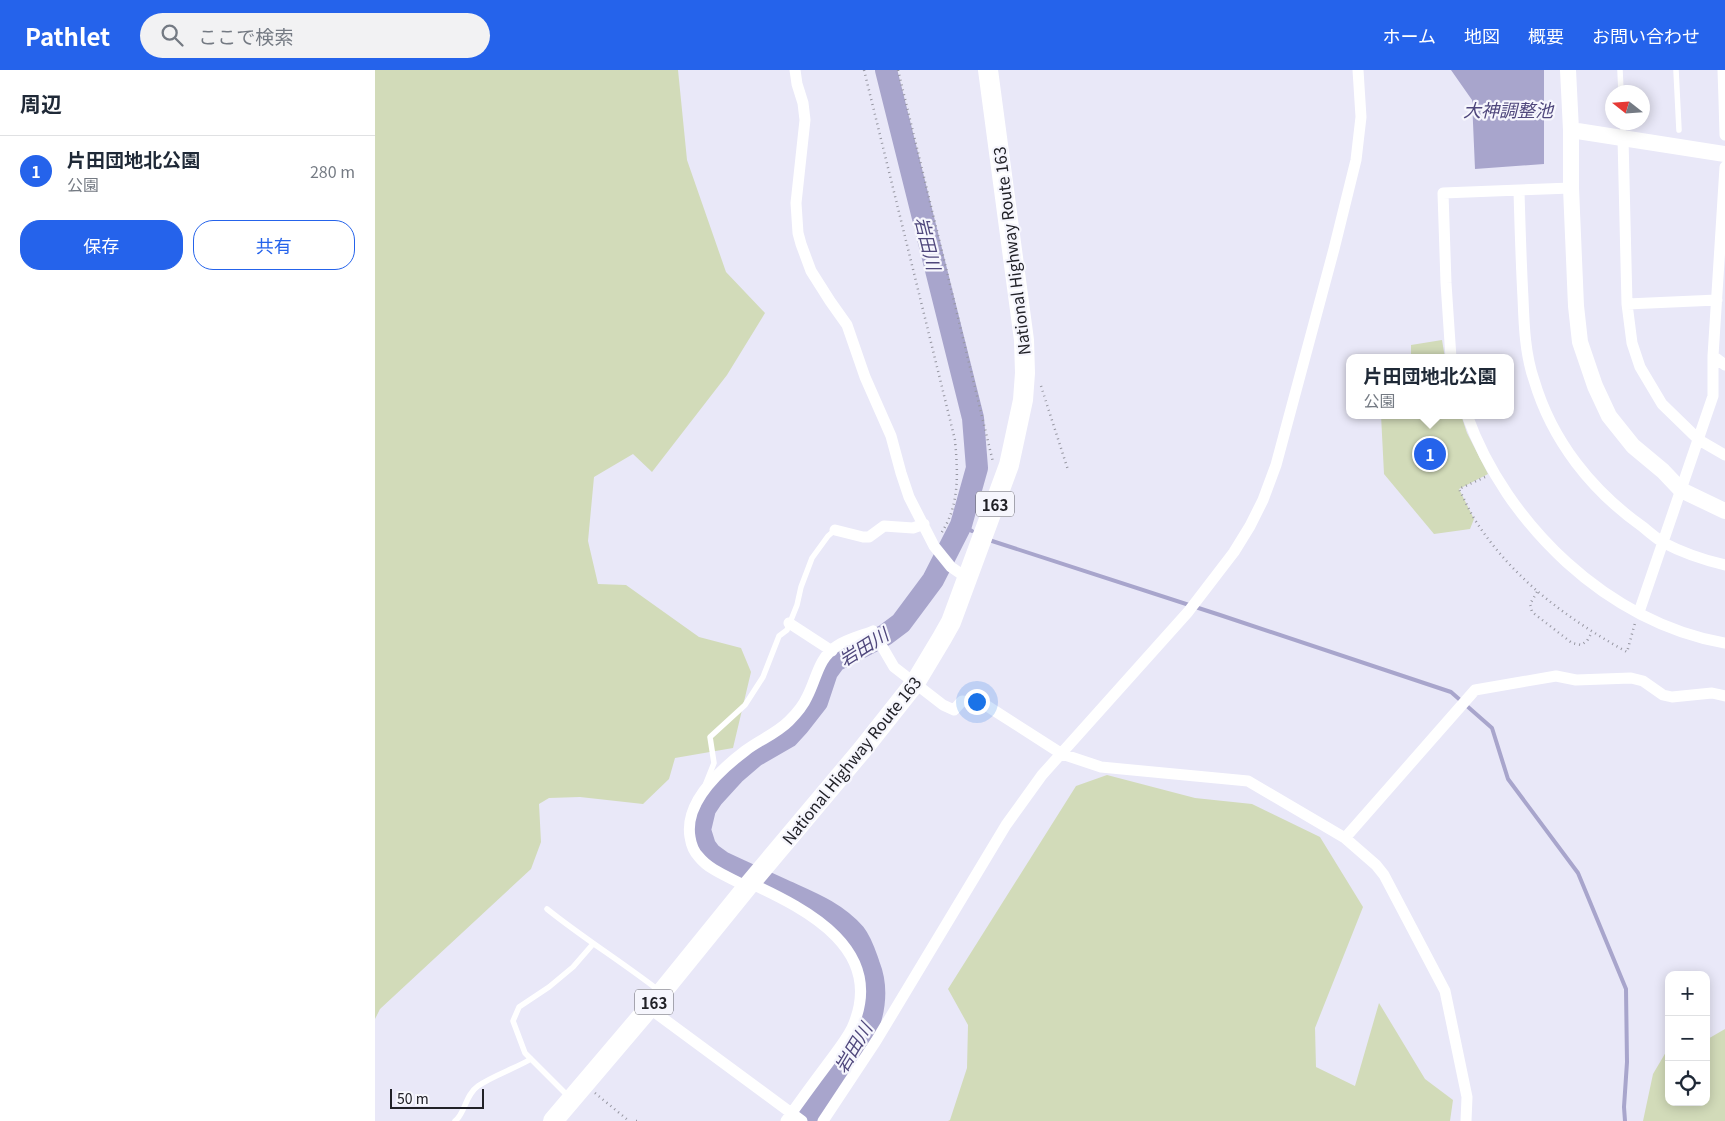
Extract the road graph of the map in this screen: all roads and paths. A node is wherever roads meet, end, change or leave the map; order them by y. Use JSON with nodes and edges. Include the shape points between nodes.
{"nodes":[{"id":1,"x":795,"y":70,"type":"edge"},
{"id":2,"x":864,"y":70,"type":"edge"},
{"id":3,"x":898,"y":70,"type":"edge"},
{"id":4,"x":988,"y":70,"type":"edge"},
{"id":5,"x":1358,"y":70,"type":"edge"},
{"id":6,"x":1568,"y":70,"type":"edge"},
{"id":7,"x":1621,"y":70,"type":"edge"},
{"id":8,"x":1676,"y":70,"type":"edge"},
{"id":9,"x":1723,"y":70,"type":"edge"},
{"id":10,"x":1621,"y":85,"type":"edge"},
{"id":11,"x":1724,"y":100,"type":"edge"},
{"id":12,"x":1571,"y":130,"type":"junction"},
{"id":13,"x":1605,"y":130,"type":"edge"},
{"id":14,"x":1623,"y":130,"type":"edge"},
{"id":15,"x":1679,"y":130,"type":"dead end"},
{"id":16,"x":1725,"y":135,"type":"edge"},
{"id":17,"x":1725,"y":154,"type":"edge"},
{"id":18,"x":1725,"y":167,"type":"edge"},
{"id":19,"x":1571,"y":188,"type":"junction"},
{"id":20,"x":1519,"y":191,"type":"junction"},
{"id":21,"x":1723,"y":256,"type":"edge"},
{"id":22,"x":1717,"y":300,"type":"junction"},
{"id":23,"x":1627,"y":304,"type":"junction"},
{"id":24,"x":1451,"y":354,"type":"edge"},
{"id":25,"x":1713,"y":356,"type":"junction"},
{"id":26,"x":1725,"y":365,"type":"edge"},
{"id":27,"x":1469,"y":419,"type":"edge"},
{"id":28,"x":1699,"y":440,"type":"junction"},
{"id":29,"x":1725,"y":455,"type":"edge"},
{"id":30,"x":1493,"y":473,"type":"junction"},
{"id":31,"x":1005,"y":476,"type":"junction"},
{"id":32,"x":1681,"y":490,"type":"junction"},
{"id":33,"x":1725,"y":511,"type":"edge"},
{"id":34,"x":924,"y":524,"type":"junction"},
{"id":35,"x":835,"y":530,"type":"joint"},
{"id":36,"x":1663,"y":542,"type":"junction"},
{"id":37,"x":934,"y":545,"type":"junction"},
{"id":38,"x":1725,"y":565,"type":"edge"},
{"id":39,"x":959,"y":573,"type":"junction"},
{"id":40,"x":1537,"y":592,"type":"junction"},
{"id":41,"x":1639,"y":612,"type":"junction"},
{"id":42,"x":789,"y":623,"type":"junction"},
{"id":43,"x":1592,"y":632,"type":"junction"},
{"id":44,"x":1725,"y":643,"type":"edge"},
{"id":45,"x":832,"y":651,"type":"junction"},
{"id":46,"x":915,"y":683,"type":"junction"},
{"id":47,"x":1725,"y":696,"type":"edge"},
{"id":48,"x":1062,"y":754,"type":"junction"},
{"id":49,"x":704,"y":791,"type":"junction"},
{"id":50,"x":1345,"y":838,"type":"junction"},
{"id":51,"x":753,"y":880,"type":"junction"},
{"id":52,"x":547,"y":909,"type":"dead end"},
{"id":53,"x":593,"y":944,"type":"junction"},
{"id":54,"x":662,"y":992,"type":"junction"},
{"id":55,"x":649,"y":1008,"type":"junction"},
{"id":56,"x":531,"y":1059,"type":"junction"},
{"id":57,"x":585,"y":1084,"type":"junction"},
{"id":58,"x":571,"y":1099,"type":"junction"},
{"id":59,"x":794,"y":1118,"type":"edge"},
{"id":60,"x":455,"y":1121,"type":"edge"},
{"id":61,"x":553,"y":1121,"type":"edge"},
{"id":62,"x":629,"y":1121,"type":"edge"},
{"id":63,"x":636,"y":1121,"type":"edge"},
{"id":64,"x":641,"y":1121,"type":"edge"},
{"id":65,"x":823,"y":1121,"type":"edge"},
{"id":66,"x":1466,"y":1121,"type":"edge"}],
"edges":[{"from":1,"to":34,"type":"street","via":[[805,120],[796,203],[799,238],[811,271],[847,325],[865,378],[891,436],[909,496]]},
{"from":2,"to":37,"type":"path","via":[[955,440],[957,492],[952,514]]},
{"from":3,"to":31,"type":"path","via":[[993,463]]},
{"from":4,"to":31,"type":"highway","name":"National Highway Route 163","number":"163","via":[[1024,340],[1023,400]]},
{"from":5,"to":48,"type":"street","via":[[1361,118],[1356,160],[1276,465],[1263,500],[1234,552],[1188,612]]},
{"from":6,"to":12,"type":"street"},
{"from":7,"to":10,"type":"lane"},
{"from":8,"to":15,"type":"lane"},
{"from":9,"to":11,"type":"street"},
{"from":11,"to":16,"type":"street"},
{"from":12,"to":13,"type":"street"},
{"from":12,"to":19,"type":"street"},
{"from":14,"to":17,"type":"street"},
{"from":14,"to":23,"type":"street"},
{"from":18,"to":21,"type":"street"},
{"from":19,"to":20,"type":"street"},
{"from":19,"to":32,"type":"street","via":[[1579,333],[1595,386],[1609,416],[1633,446]]},
{"from":20,"to":24,"type":"street","via":[[1443,193]]},
{"from":20,"to":36,"type":"street","via":[[1525,332],[1534,381],[1561,441],[1595,487]]},
{"from":21,"to":22,"type":"street"},
{"from":22,"to":23,"type":"street"},
{"from":22,"to":25,"type":"street"},
{"from":23,"to":28,"type":"street","via":[[1632,343],[1640,367],[1661,404]]},
{"from":25,"to":26,"type":"street"},
{"from":25,"to":28,"type":"street","via":[[1713,396]]},
{"from":27,"to":30,"type":"street"},
{"from":28,"to":29,"type":"street"},
{"from":28,"to":32,"type":"street"},
{"from":30,"to":40,"type":"path","via":[[1459,489],[1484,533]]},
{"from":30,"to":41,"type":"street","via":[[1527,523],[1550,547],[1606,593]]},
{"from":31,"to":39,"type":"highway","name":"National Highway Route 163","number":"163"},
{"from":32,"to":33,"type":"street"},
{"from":32,"to":36,"type":"street"},
{"from":34,"to":35,"type":"street","via":[[913,528],[884,526],[869,537]]},
{"from":34,"to":37,"type":"street"},
{"from":35,"to":42,"type":"lane","via":[[812,558]]},
{"from":36,"to":38,"type":"street","via":[[1692,556]]},
{"from":36,"to":41,"type":"street"},
{"from":37,"to":39,"type":"street"},
{"from":39,"to":46,"type":"highway","name":"National Highway Route 163","number":"163","via":[[951,622]]},
{"from":40,"to":43,"type":"path"},
{"from":40,"to":43,"type":"path","via":[[1530,604],[1532,612],[1566,638],[1581,645]]},
{"from":41,"to":43,"type":"path","via":[[1627,652]]},
{"from":41,"to":44,"type":"street","via":[[1676,629]]},
{"from":42,"to":45,"type":"street"},
{"from":42,"to":49,"type":"lane","via":[[787,630],[779,636],[763,678],[745,705],[710,737],[714,763]]},
{"from":45,"to":46,"type":"street","via":[[873,631],[895,667]]},
{"from":45,"to":49,"type":"street","via":[[820,664],[807,696],[790,720],[744,751]]},
{"from":46,"to":48,"type":"street","via":[[954,710],[962,701],[984,704]]},
{"from":46,"to":51,"type":"highway","name":"National Highway Route 163","number":"163"},
{"from":47,"to":50,"type":"street","via":[[1711,693],[1672,697],[1631,678],[1577,680],[1556,676],[1475,690]]},
{"from":48,"to":50,"type":"street","via":[[1101,767],[1248,782]]},
{"from":48,"to":65,"type":"street","via":[[1006,825],[877,1041]]},
{"from":49,"to":51,"type":"street","via":[[689,823],[693,849],[703,862]]},
{"from":50,"to":66,"type":"street","via":[[1384,875],[1445,991],[1467,1097]]},
{"from":51,"to":54,"type":"highway","name":"National Highway Route 163","number":"163"},
{"from":51,"to":59,"type":"street","via":[[831,931],[853,958],[860,981],[858,1009],[848,1034]]},
{"from":52,"to":53,"type":"lane"},
{"from":53,"to":54,"type":"lane"},
{"from":53,"to":56,"type":"lane","via":[[549,987],[519,1007],[513,1021],[525,1053]]},
{"from":54,"to":55,"type":"highway","name":"National Highway Route 163","number":"163"},
{"from":55,"to":57,"type":"highway","name":"National Highway Route 163","number":"163"},
{"from":55,"to":59,"type":"street"},
{"from":56,"to":58,"type":"lane"},
{"from":56,"to":60,"type":"lane","via":[[478,1086]]},
{"from":57,"to":58,"type":"highway","name":"National Highway Route 163","number":"163"},
{"from":57,"to":62,"type":"path"},
{"from":58,"to":61,"type":"highway","name":"National Highway Route 163","number":"163"},
{"from":63,"to":64,"type":"path"}]}
